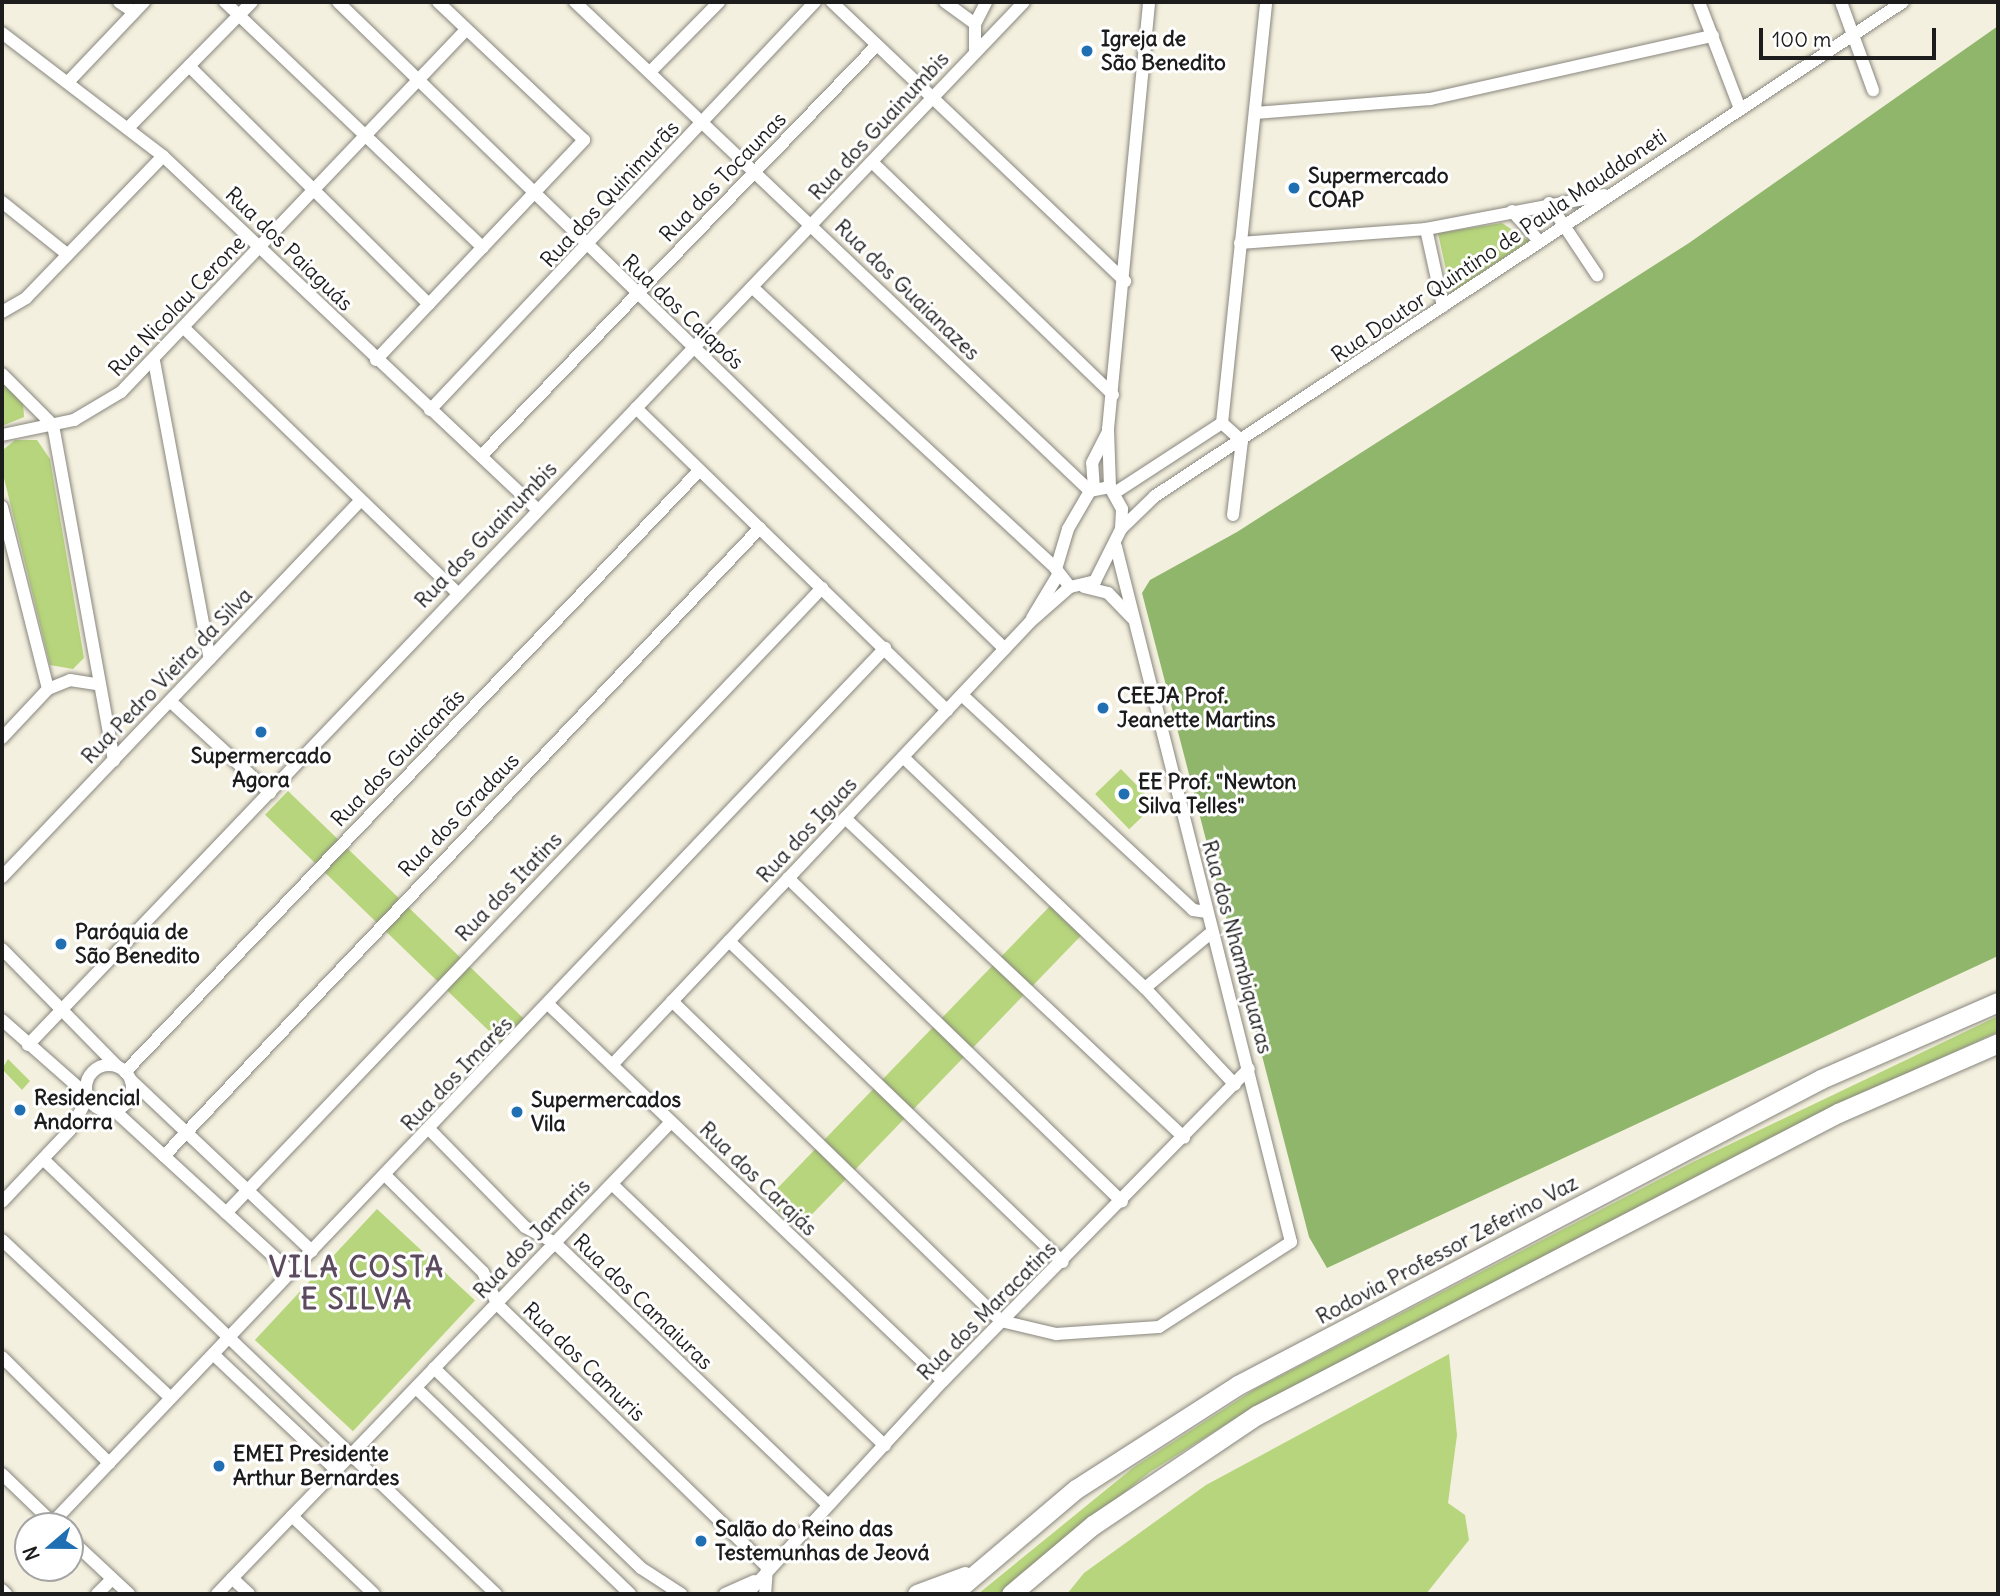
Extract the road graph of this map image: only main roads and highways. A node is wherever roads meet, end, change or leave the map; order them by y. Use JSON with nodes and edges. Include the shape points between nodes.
{"nodes":[{"id":1,"x":1998,"y":1002,"type":"edge"},
{"id":2,"x":1998,"y":1042,"type":"edge"},
{"id":3,"x":979,"y":1570,"type":"junction"},
{"id":4,"x":917,"y":1594,"type":"edge"},
{"id":5,"x":952,"y":1594,"type":"edge"},
{"id":6,"x":1011,"y":1594,"type":"edge"}],
"edges":[{"from":1,"to":3,"type":"highway","name":"Rodovia Professor Zeferino Vaz","via":[[1821,1079],[1238,1385],[1155,1433]]},
{"from":2,"to":6,"type":"highway","via":[[1838,1113],[1257,1415],[1093,1525]]},
{"from":3,"to":4,"type":"highway"},
{"from":3,"to":5,"type":"highway","name":"Rodovia Professor Zeferino Vaz"}]}
